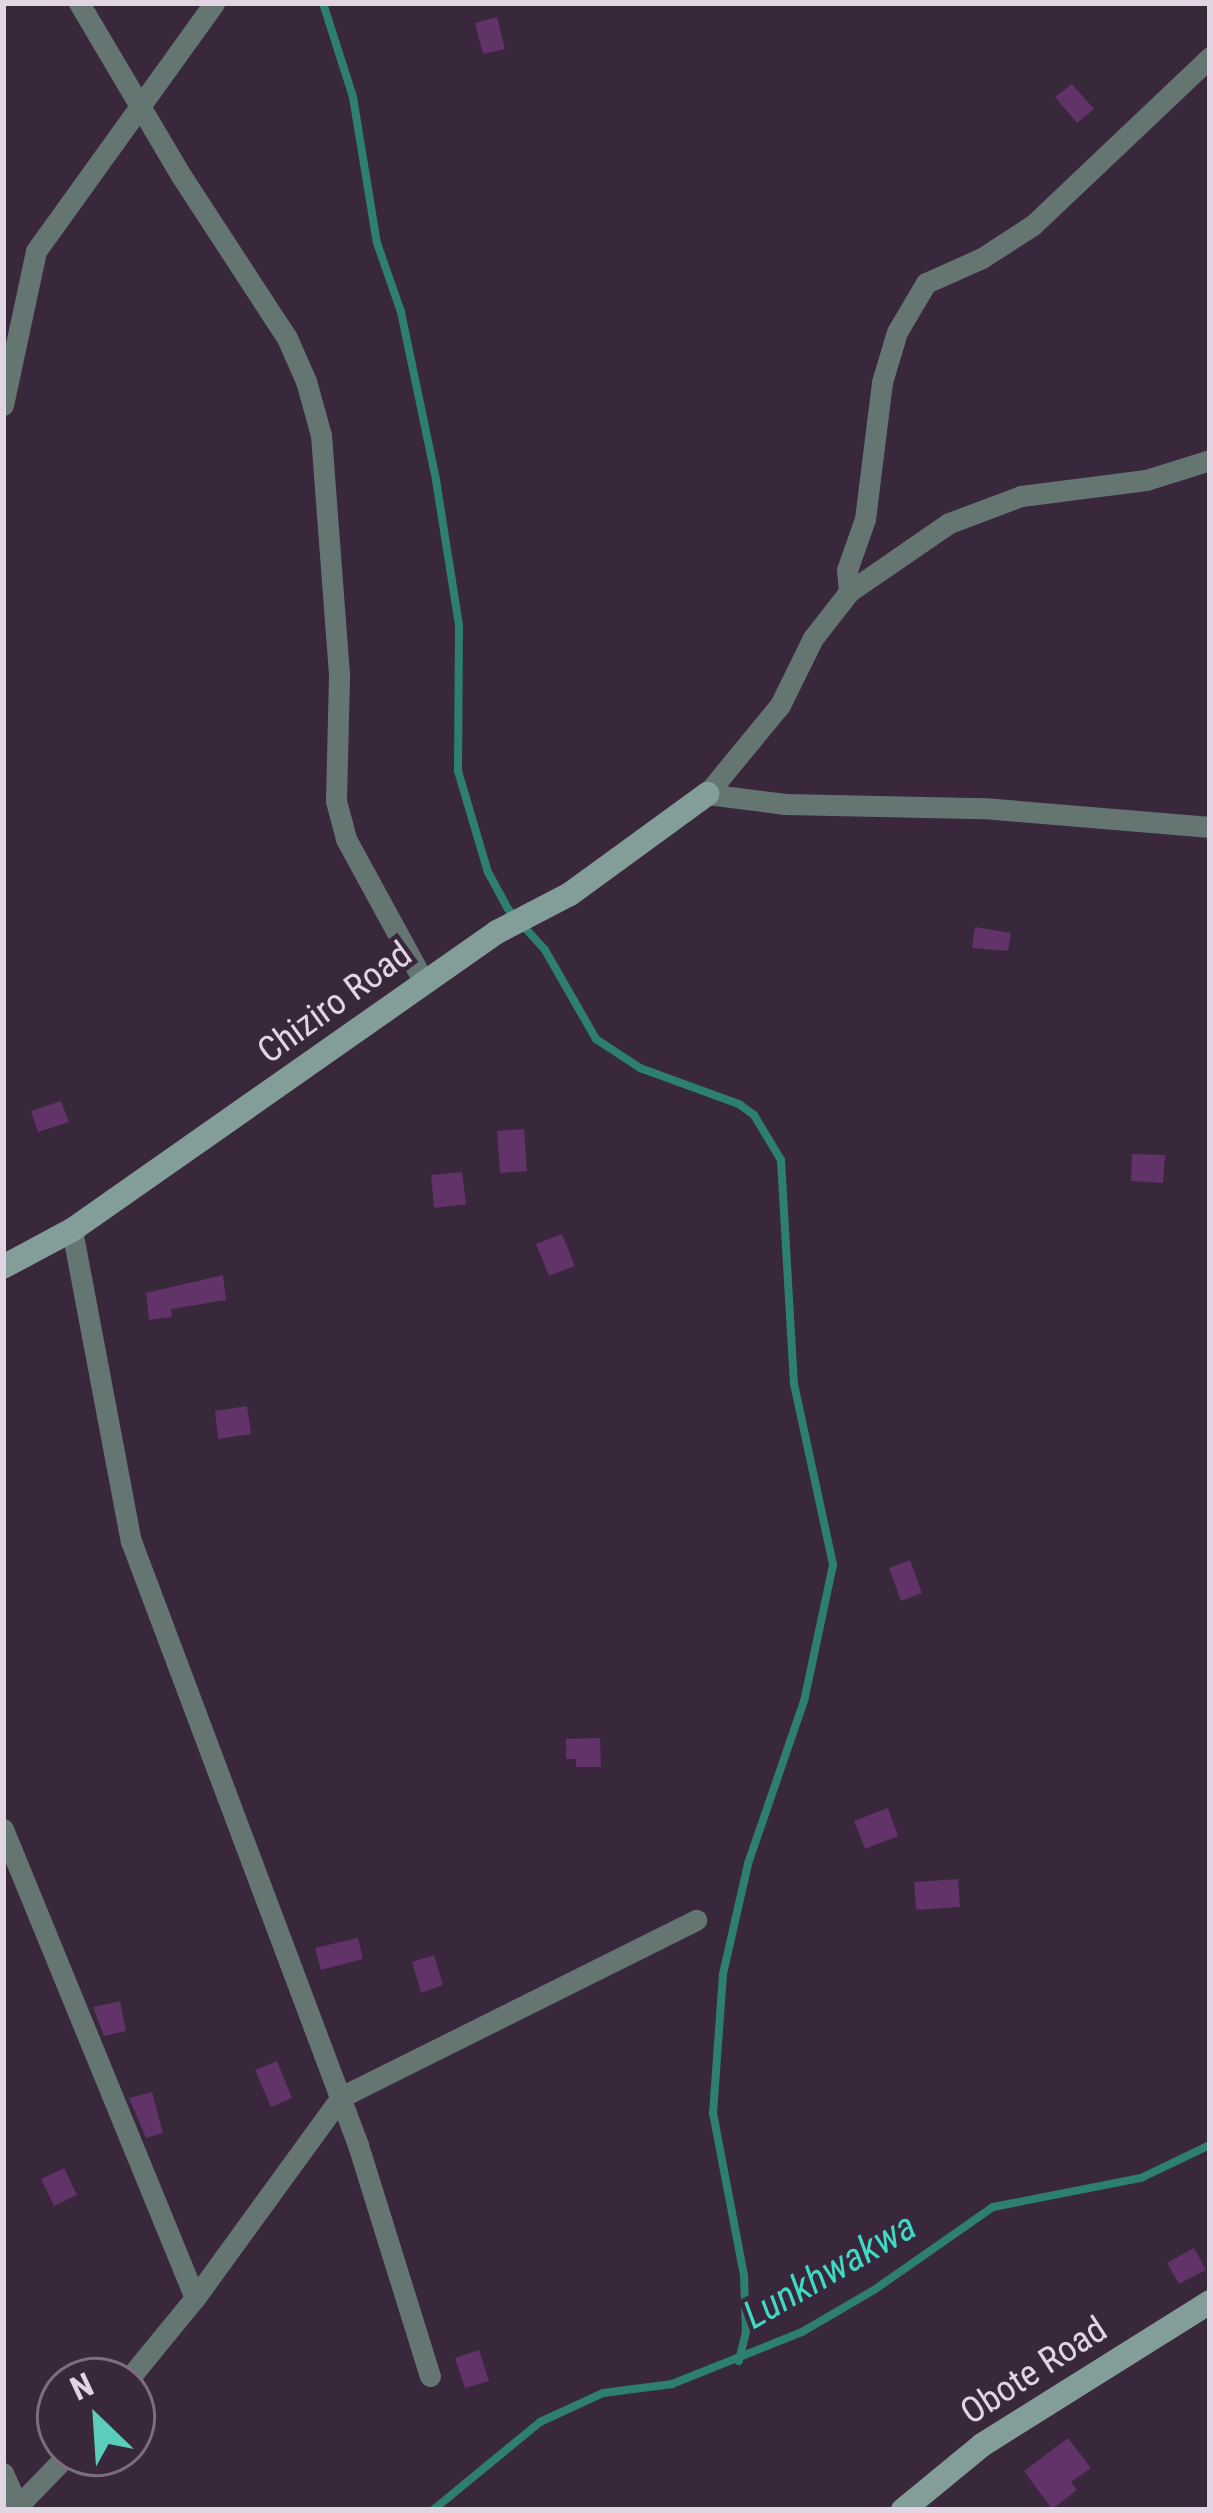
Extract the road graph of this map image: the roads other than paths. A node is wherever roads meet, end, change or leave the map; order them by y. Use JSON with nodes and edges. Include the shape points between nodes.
{"nodes":[{"id":1,"x":79,"y":3,"type":"edge"},
{"id":2,"x":214,"y":3,"type":"edge"},
{"id":3,"x":1210,"y":57,"type":"edge"},
{"id":4,"x":140,"y":107,"type":"junction"},
{"id":5,"x":3,"y":405,"type":"edge"},
{"id":6,"x":1210,"y":460,"type":"edge"},
{"id":7,"x":849,"y":592,"type":"junction"},
{"id":8,"x":707,"y":794,"type":"junction"},
{"id":9,"x":1210,"y":827,"type":"edge"},
{"id":10,"x":424,"y":982,"type":"junction"},
{"id":11,"x":71,"y":1230,"type":"junction"},
{"id":12,"x":3,"y":1268,"type":"edge"},
{"id":13,"x":3,"y":1829,"type":"edge"},
{"id":14,"x":696,"y":1920,"type":"dead end"},
{"id":15,"x":340,"y":2097,"type":"junction"},
{"id":16,"x":195,"y":2298,"type":"junction"},
{"id":17,"x":1210,"y":2302,"type":"edge"},
{"id":18,"x":147,"y":2357,"type":"edge"},
{"id":19,"x":430,"y":2376,"type":"dead end"},
{"id":20,"x":3,"y":2473,"type":"edge"},
{"id":21,"x":46,"y":2477,"type":"edge"},
{"id":22,"x":16,"y":2508,"type":"edge"},
{"id":23,"x":903,"y":2510,"type":"edge"}],
"edges":[{"from":1,"to":4,"type":"street"},
{"from":2,"to":4,"type":"street"},
{"from":3,"to":7,"type":"street","via":[[1033,225],[926,283],[897,332],[882,382]]},
{"from":4,"to":5,"type":"street","via":[[36,251]]},
{"from":4,"to":10,"type":"street","via":[[287,338],[306,381],[321,435],[339,677],[336,801],[346,838]]},
{"from":6,"to":7,"type":"street","via":[[1146,480],[1021,496],[949,524]]},
{"from":7,"to":8,"type":"street","via":[[813,638],[780,705]]},
{"from":8,"to":9,"type":"street"},
{"from":8,"to":10,"type":"street","name":"Chiziro Road","via":[[570,894]]},
{"from":10,"to":11,"type":"street","name":"Chiziro Road"},
{"from":11,"to":12,"type":"street","name":"Chiziro Road"},
{"from":11,"to":15,"type":"street","via":[[131,1541]]},
{"from":13,"to":16,"type":"street"},
{"from":14,"to":15,"type":"street"},
{"from":15,"to":16,"type":"street"},
{"from":15,"to":19,"type":"street"},
{"from":16,"to":18,"type":"street"},
{"from":17,"to":23,"type":"street","name":"Obote Road","via":[[982,2445]]},
{"from":20,"to":22,"type":"street"},
{"from":21,"to":22,"type":"street"}]}
